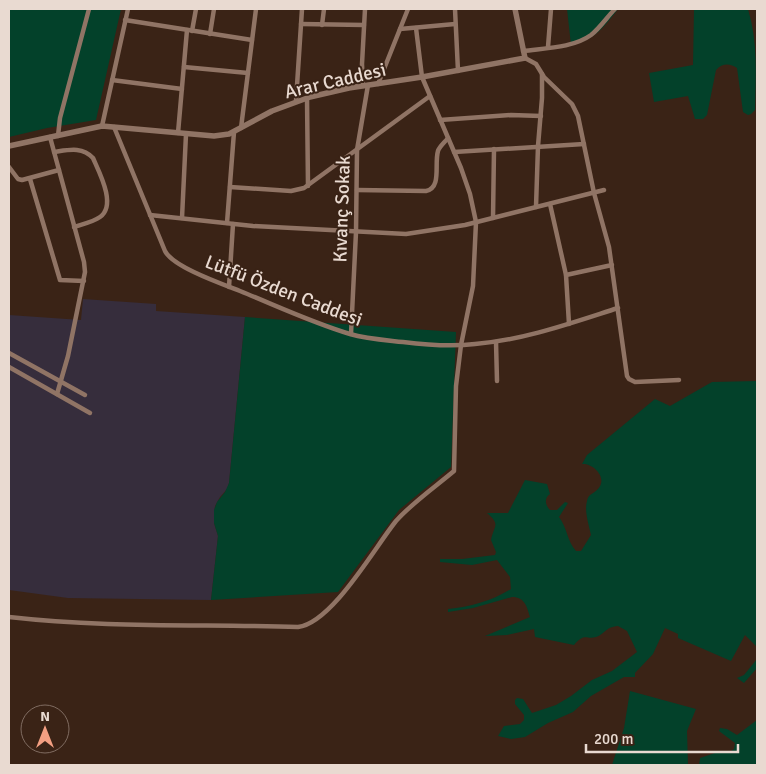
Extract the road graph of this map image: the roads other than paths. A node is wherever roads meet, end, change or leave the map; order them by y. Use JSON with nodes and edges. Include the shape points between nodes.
{"nodes":[{"id":1,"x":89,"y":9,"type":"edge"},
{"id":2,"x":128,"y":9,"type":"edge"},
{"id":3,"x":196,"y":9,"type":"edge"},
{"id":4,"x":214,"y":9,"type":"edge"},
{"id":5,"x":256,"y":9,"type":"edge"},
{"id":6,"x":302,"y":9,"type":"edge"},
{"id":7,"x":324,"y":9,"type":"edge"},
{"id":8,"x":365,"y":9,"type":"edge"},
{"id":9,"x":408,"y":9,"type":"edge"},
{"id":10,"x":455,"y":9,"type":"edge"},
{"id":11,"x":515,"y":9,"type":"edge"},
{"id":12,"x":551,"y":9,"type":"edge"},
{"id":13,"x":615,"y":9,"type":"edge"},
{"id":14,"x":125,"y":20,"type":"junction"},
{"id":15,"x":301,"y":24,"type":"junction"},
{"id":16,"x":456,"y":24,"type":"junction"},
{"id":17,"x":322,"y":25,"type":"junction"},
{"id":18,"x":364,"y":25,"type":"junction"},
{"id":19,"x":416,"y":28,"type":"junction"},
{"id":20,"x":400,"y":29,"type":"junction"},
{"id":21,"x":190,"y":30,"type":"junction"},
{"id":22,"x":210,"y":34,"type":"junction"},
{"id":23,"x":252,"y":40,"type":"junction"},
{"id":24,"x":548,"y":47,"type":"junction"},
{"id":25,"x":524,"y":54,"type":"junction"},
{"id":26,"x":184,"y":67,"type":"junction"},
{"id":27,"x":458,"y":71,"type":"junction"},
{"id":28,"x":248,"y":73,"type":"junction"},
{"id":29,"x":542,"y":73,"type":"junction"},
{"id":30,"x":422,"y":77,"type":"junction"},
{"id":31,"x":112,"y":80,"type":"junction"},
{"id":32,"x":378,"y":84,"type":"junction"},
{"id":33,"x":366,"y":86,"type":"junction"},
{"id":34,"x":182,"y":89,"type":"junction"},
{"id":35,"x":430,"y":96,"type":"junction"},
{"id":36,"x":307,"y":98,"type":"junction"},
{"id":37,"x":296,"y":101,"type":"junction"},
{"id":38,"x":541,"y":116,"type":"junction"},
{"id":39,"x":440,"y":120,"type":"junction"},
{"id":40,"x":102,"y":126,"type":"junction"},
{"id":41,"x":114,"y":128,"type":"junction"},
{"id":42,"x":241,"y":128,"type":"junction"},
{"id":43,"x":234,"y":132,"type":"junction"},
{"id":44,"x":178,"y":133,"type":"junction"},
{"id":45,"x":186,"y":134,"type":"junction"},
{"id":46,"x":58,"y":136,"type":"junction"},
{"id":47,"x":50,"y":137,"type":"junction"},
{"id":48,"x":448,"y":138,"type":"junction"},
{"id":49,"x":584,"y":144,"type":"junction"},
{"id":50,"x":9,"y":146,"type":"edge"},
{"id":51,"x":538,"y":146,"type":"junction"},
{"id":52,"x":494,"y":149,"type":"junction"},
{"id":53,"x":357,"y":150,"type":"junction"},
{"id":54,"x":54,"y":152,"type":"junction"},
{"id":55,"x":454,"y":152,"type":"junction"},
{"id":56,"x":9,"y":167,"type":"edge"},
{"id":57,"x":59,"y":170,"type":"junction"},
{"id":58,"x":30,"y":178,"type":"junction"},
{"id":59,"x":308,"y":186,"type":"junction"},
{"id":60,"x":230,"y":187,"type":"junction"},
{"id":61,"x":356,"y":190,"type":"junction"},
{"id":62,"x":604,"y":190,"type":"dead end"},
{"id":63,"x":594,"y":193,"type":"junction"},
{"id":64,"x":550,"y":204,"type":"junction"},
{"id":65,"x":536,"y":207,"type":"junction"},
{"id":66,"x":150,"y":215,"type":"junction"},
{"id":67,"x":182,"y":218,"type":"junction"},
{"id":68,"x":493,"y":218,"type":"junction"},
{"id":69,"x":476,"y":222,"type":"junction"},
{"id":70,"x":230,"y":224,"type":"junction"},
{"id":71,"x":74,"y":227,"type":"junction"},
{"id":72,"x":356,"y":232,"type":"junction"},
{"id":73,"x":612,"y":266,"type":"junction"},
{"id":74,"x":566,"y":275,"type":"junction"},
{"id":75,"x":84,"y":281,"type":"junction"},
{"id":76,"x":229,"y":287,"type":"junction"},
{"id":77,"x":618,"y":308,"type":"junction"},
{"id":78,"x":569,"y":324,"type":"junction"},
{"id":79,"x":351,"y":334,"type":"junction"},
{"id":80,"x":496,"y":342,"type":"junction"},
{"id":81,"x":461,"y":345,"type":"junction"},
{"id":82,"x":9,"y":353,"type":"edge"},
{"id":83,"x":9,"y":367,"type":"edge"},
{"id":84,"x":679,"y":380,"type":"dead end"},
{"id":85,"x":498,"y":381,"type":"dead end"},
{"id":86,"x":61,"y":382,"type":"junction"},
{"id":87,"x":57,"y":394,"type":"junction"},
{"id":88,"x":85,"y":395,"type":"dead end"},
{"id":89,"x":90,"y":413,"type":"dead end"},
{"id":90,"x":9,"y":617,"type":"edge"}],
"edges":[{"from":1,"to":46,"type":"street"},
{"from":2,"to":14,"type":"street"},
{"from":3,"to":21,"type":"street"},
{"from":4,"to":22,"type":"street"},
{"from":5,"to":23,"type":"street"},
{"from":6,"to":15,"type":"street"},
{"from":7,"to":17,"type":"street"},
{"from":8,"to":18,"type":"street","name":"Kıvanç Sokak"},
{"from":9,"to":20,"type":"street"},
{"from":10,"to":16,"type":"street"},
{"from":11,"to":25,"type":"street"},
{"from":12,"to":24,"type":"street"},
{"from":13,"to":24,"type":"street","via":[[596,31],[584,39]]},
{"from":14,"to":21,"type":"street"},
{"from":14,"to":31,"type":"street"},
{"from":15,"to":17,"type":"street"},
{"from":15,"to":37,"type":"street"},
{"from":16,"to":19,"type":"street"},
{"from":16,"to":27,"type":"street"},
{"from":17,"to":18,"type":"street"},
{"from":18,"to":33,"type":"street","name":"Kıvanç Sokak","via":[[362,70]]},
{"from":19,"to":20,"type":"street"},
{"from":19,"to":30,"type":"street"},
{"from":20,"to":32,"type":"street"},
{"from":21,"to":22,"type":"street"},
{"from":21,"to":26,"type":"street"},
{"from":22,"to":23,"type":"street"},
{"from":23,"to":28,"type":"street"},
{"from":24,"to":25,"type":"street"},
{"from":25,"to":27,"type":"street","name":"Arar Caddesi"},
{"from":25,"to":29,"type":"street"},
{"from":26,"to":28,"type":"street"},
{"from":26,"to":34,"type":"street"},
{"from":27,"to":30,"type":"street","name":"Arar Caddesi"},
{"from":28,"to":42,"type":"street"},
{"from":29,"to":38,"type":"street"},
{"from":29,"to":49,"type":"street","via":[[574,108]]},
{"from":30,"to":32,"type":"street","name":"Arar Caddesi"},
{"from":30,"to":35,"type":"street"},
{"from":31,"to":34,"type":"street"},
{"from":31,"to":40,"type":"street"},
{"from":32,"to":33,"type":"street","name":"Arar Caddesi"},
{"from":33,"to":36,"type":"street","name":"Arar Caddesi"},
{"from":33,"to":53,"type":"street","name":"Kıvanç Sokak"},
{"from":34,"to":44,"type":"street"},
{"from":35,"to":39,"type":"street"},
{"from":35,"to":53,"type":"street"},
{"from":36,"to":37,"type":"street","name":"Arar Caddesi"},
{"from":36,"to":59,"type":"street"},
{"from":37,"to":42,"type":"street","name":"Arar Caddesi"},
{"from":38,"to":39,"type":"street"},
{"from":38,"to":51,"type":"street"},
{"from":39,"to":48,"type":"street"},
{"from":40,"to":41,"type":"street","name":"Arar Caddesi"},
{"from":40,"to":46,"type":"street","name":"Arar Caddesi"},
{"from":41,"to":44,"type":"street","name":"Arar Caddesi"},
{"from":41,"to":66,"type":"street","name":"Lütfü Özden Caddesi"},
{"from":42,"to":43,"type":"street","name":"Arar Caddesi"},
{"from":43,"to":45,"type":"street","name":"Arar Caddesi","via":[[219,136]]},
{"from":43,"to":60,"type":"street"},
{"from":44,"to":45,"type":"street","name":"Arar Caddesi"},
{"from":45,"to":67,"type":"street"},
{"from":46,"to":47,"type":"street","name":"Arar Caddesi"},
{"from":47,"to":50,"type":"street","name":"Arar Caddesi"},
{"from":47,"to":54,"type":"street"},
{"from":48,"to":55,"type":"street"},
{"from":48,"to":61,"type":"street","via":[[438,150],[435,186],[431,190]]},
{"from":49,"to":51,"type":"street"},
{"from":49,"to":63,"type":"street"},
{"from":51,"to":52,"type":"street"},
{"from":51,"to":65,"type":"street"},
{"from":52,"to":55,"type":"street"},
{"from":52,"to":68,"type":"street"},
{"from":53,"to":59,"type":"street"},
{"from":53,"to":61,"type":"street","name":"Kıvanç Sokak"},
{"from":54,"to":57,"type":"street"},
{"from":54,"to":71,"type":"street","via":[[75,149],[89,154],[107,193],[107,206],[102,216]]},
{"from":55,"to":69,"type":"street","via":[[466,181]]},
{"from":56,"to":58,"type":"street","via":[[19,180]]},
{"from":57,"to":58,"type":"street"},
{"from":57,"to":71,"type":"street"},
{"from":58,"to":75,"type":"street","via":[[60,280]]},
{"from":59,"to":60,"type":"street","via":[[292,191]]},
{"from":60,"to":70,"type":"street"},
{"from":61,"to":72,"type":"street","name":"Kıvanç Sokak"},
{"from":62,"to":63,"type":"street"},
{"from":63,"to":64,"type":"street"},
{"from":63,"to":73,"type":"street","via":[[606,231]]},
{"from":64,"to":65,"type":"street"},
{"from":64,"to":74,"type":"street"},
{"from":65,"to":68,"type":"street"},
{"from":66,"to":67,"type":"street"},
{"from":66,"to":76,"type":"street","name":"Lütfü Özden Caddesi","via":[[171,260]]},
{"from":67,"to":70,"type":"street"},
{"from":68,"to":69,"type":"street"},
{"from":69,"to":72,"type":"street","via":[[406,234]]},
{"from":69,"to":81,"type":"street","via":[[473,286]]},
{"from":70,"to":72,"type":"street"},
{"from":70,"to":76,"type":"street"},
{"from":71,"to":75,"type":"street","via":[[84,262]]},
{"from":72,"to":79,"type":"street","name":"Kıvanç Sokak"},
{"from":73,"to":74,"type":"street"},
{"from":73,"to":77,"type":"street"},
{"from":74,"to":78,"type":"street"},
{"from":75,"to":86,"type":"street"},
{"from":76,"to":79,"type":"street","name":"Lütfü Özden Caddesi"},
{"from":77,"to":78,"type":"street","name":"Lütfü Özden Caddesi"},
{"from":77,"to":84,"type":"street","via":[[628,378],[635,382]]},
{"from":78,"to":80,"type":"street","name":"Lütfü Özden Caddesi"},
{"from":79,"to":81,"type":"street","name":"Lütfü Özden Caddesi","via":[[412,343]]},
{"from":80,"to":81,"type":"street","name":"Lütfü Özden Caddesi"},
{"from":80,"to":85,"type":"street"},
{"from":81,"to":90,"type":"street","via":[[455,407],[454,471],[397,520],[347,589],[310,624],[298,628],[130,625]]},
{"from":82,"to":86,"type":"street"},
{"from":83,"to":87,"type":"street"},
{"from":86,"to":87,"type":"street"},
{"from":86,"to":88,"type":"street"},
{"from":87,"to":89,"type":"street"}]}
